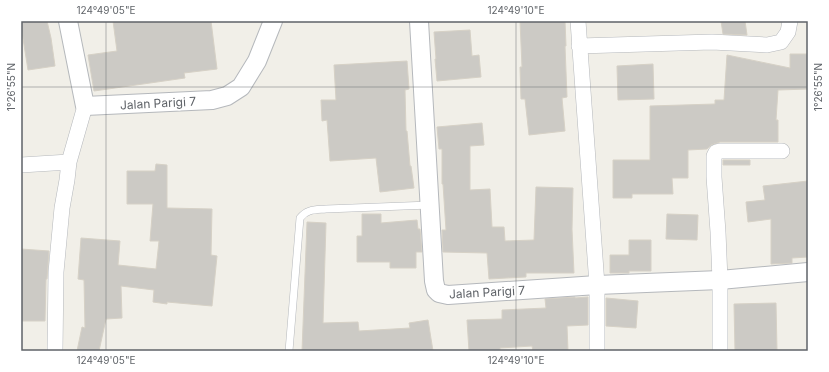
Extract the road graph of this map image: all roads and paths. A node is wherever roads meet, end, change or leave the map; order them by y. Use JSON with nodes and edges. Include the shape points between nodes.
{"nodes":[{"id":1,"x":68,"y":21,"type":"edge"},
{"id":2,"x":273,"y":21,"type":"edge"},
{"id":3,"x":419,"y":21,"type":"edge"},
{"id":4,"x":578,"y":21,"type":"edge"},
{"id":5,"x":790,"y":21,"type":"edge"},
{"id":6,"x":579,"y":46,"type":"junction"},
{"id":7,"x":85,"y":106,"type":"junction"},
{"id":8,"x":782,"y":151,"type":"dead end"},
{"id":9,"x":69,"y":162,"type":"junction"},
{"id":10,"x":21,"y":165,"type":"edge"},
{"id":11,"x":430,"y":205,"type":"junction"},
{"id":12,"x":808,"y":272,"type":"edge"},
{"id":13,"x":720,"y":280,"type":"junction"},
{"id":14,"x":597,"y":285,"type":"junction"},
{"id":15,"x":54,"y":351,"type":"edge"},
{"id":16,"x":289,"y":351,"type":"edge"},
{"id":17,"x":597,"y":351,"type":"edge"},
{"id":18,"x":720,"y":351,"type":"edge"}],
"edges":[{"from":1,"to":7,"type":"street"},
{"from":2,"to":7,"type":"street","name":"Jalan Parigi 7","via":[[257,61],[241,87],[227,96],[212,100]]},
{"from":3,"to":11,"type":"street","name":"Jalan Parigi 7"},
{"from":4,"to":6,"type":"street"},
{"from":5,"to":6,"type":"street","via":[[788,32],[781,42],[767,45],[712,42]]},
{"from":6,"to":14,"type":"street"},
{"from":7,"to":9,"type":"street"},
{"from":8,"to":13,"type":"street","via":[[720,151],[714,156]]},
{"from":9,"to":10,"type":"street"},
{"from":9,"to":15,"type":"street","via":[[56,272]]},
{"from":11,"to":14,"type":"street","name":"Jalan Parigi 7","via":[[434,281],[439,293],[448,295]]},
{"from":11,"to":16,"type":"lane","via":[[326,209],[304,213],[300,218]]},
{"from":12,"to":13,"type":"street","name":"Jalan Parigi 7"},
{"from":13,"to":14,"type":"street","name":"Jalan Parigi 7"},
{"from":13,"to":18,"type":"street"},
{"from":14,"to":17,"type":"street"}]}
